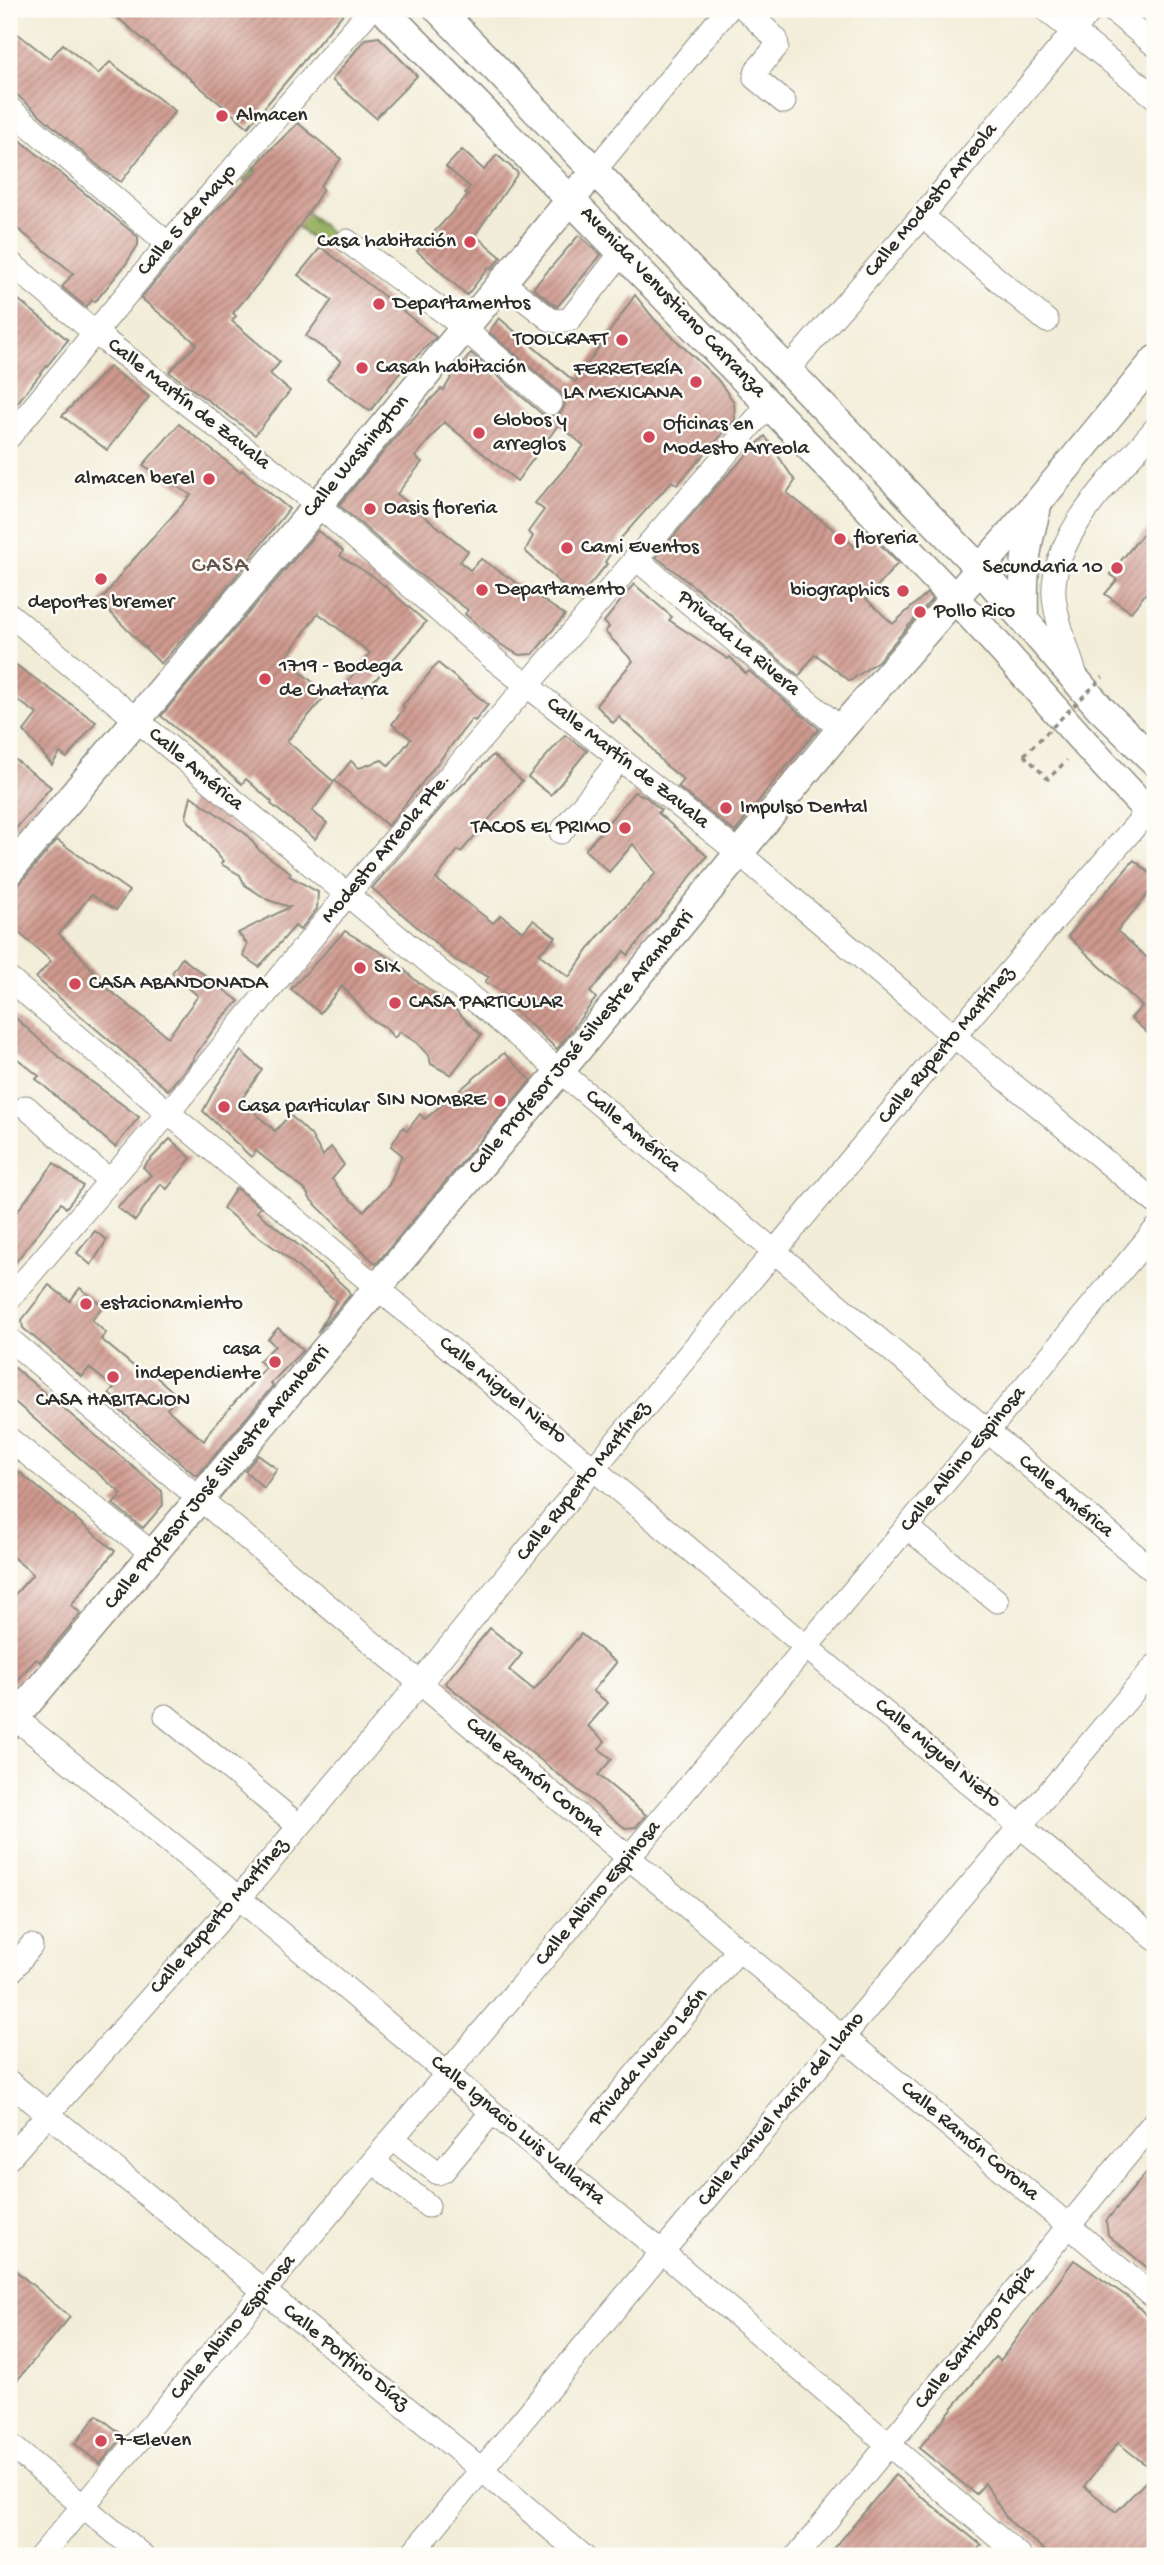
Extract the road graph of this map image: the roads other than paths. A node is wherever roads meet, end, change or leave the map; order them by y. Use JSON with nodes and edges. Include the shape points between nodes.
{"nodes":[{"id":1,"x":371,"y":9,"type":"edge"},
{"id":2,"x":383,"y":9,"type":"edge"},
{"id":3,"x":438,"y":9,"type":"edge"},
{"id":4,"x":728,"y":9,"type":"edge"},
{"id":5,"x":745,"y":9,"type":"edge"},
{"id":6,"x":1045,"y":9,"type":"edge"},
{"id":7,"x":1092,"y":9,"type":"edge"},
{"id":8,"x":1111,"y":9,"type":"edge"},
{"id":9,"x":1074,"y":32,"type":"junction"},
{"id":10,"x":1155,"y":45,"type":"edge"},
{"id":11,"x":1155,"y":97,"type":"edge"},
{"id":12,"x":784,"y":102,"type":"dead end"},
{"id":13,"x":9,"y":108,"type":"edge"},
{"id":14,"x":594,"y":171,"type":"junction"},
{"id":15,"x":570,"y":199,"type":"junction"},
{"id":16,"x":922,"y":216,"type":"junction"},
{"id":17,"x":347,"y":241,"type":"dead end"},
{"id":18,"x":168,"y":244,"type":"junction"},
{"id":19,"x":622,"y":252,"type":"junction"},
{"id":20,"x":9,"y":262,"type":"edge"},
{"id":21,"x":502,"y":282,"type":"junction"},
{"id":22,"x":1046,"y":321,"type":"dead end"},
{"id":23,"x":464,"y":328,"type":"junction"},
{"id":24,"x":94,"y":332,"type":"junction"},
{"id":25,"x":1155,"y":360,"type":"edge"},
{"id":26,"x":788,"y":369,"type":"junction"},
{"id":27,"x":551,"y":403,"type":"dead end"},
{"id":28,"x":770,"y":403,"type":"junction"},
{"id":29,"x":1155,"y":429,"type":"edge"},
{"id":30,"x":9,"y":436,"type":"edge"},
{"id":31,"x":1039,"y":501,"type":"junction"},
{"id":32,"x":317,"y":505,"type":"junction"},
{"id":33,"x":635,"y":558,"type":"junction"},
{"id":34,"x":980,"y":569,"type":"junction"},
{"id":35,"x":954,"y":598,"type":"junction"},
{"id":36,"x":9,"y":614,"type":"edge"},
{"id":37,"x":1024,"y":620,"type":"junction"},
{"id":38,"x":1091,"y":680,"type":"junction"},
{"id":39,"x":527,"y":685,"type":"junction"},
{"id":40,"x":135,"y":720,"type":"junction"},
{"id":41,"x":841,"y":729,"type":"junction"},
{"id":42,"x":620,"y":759,"type":"junction"},
{"id":43,"x":1155,"y":762,"type":"edge"},
{"id":44,"x":1153,"y":810,"type":"edge"},
{"id":45,"x":561,"y":832,"type":"dead end"},
{"id":46,"x":739,"y":853,"type":"junction"},
{"id":47,"x":9,"y":871,"type":"edge"},
{"id":48,"x":346,"y":896,"type":"junction"},
{"id":49,"x":9,"y":979,"type":"edge"},
{"id":50,"x":954,"y":1036,"type":"junction"},
{"id":51,"x":560,"y":1071,"type":"junction"},
{"id":52,"x":26,"y":1107,"type":"dead end"},
{"id":53,"x":167,"y":1113,"type":"junction"},
{"id":54,"x":110,"y":1180,"type":"junction"},
{"id":55,"x":1155,"y":1202,"type":"edge"},
{"id":56,"x":1155,"y":1230,"type":"edge"},
{"id":57,"x":775,"y":1252,"type":"junction"},
{"id":58,"x":378,"y":1289,"type":"junction"},
{"id":59,"x":9,"y":1299,"type":"edge"},
{"id":60,"x":9,"y":1339,"type":"edge"},
{"id":61,"x":987,"y":1432,"type":"junction"},
{"id":62,"x":9,"y":1439,"type":"edge"},
{"id":63,"x":594,"y":1468,"type":"junction"},
{"id":64,"x":200,"y":1499,"type":"junction"},
{"id":65,"x":907,"y":1527,"type":"junction"},
{"id":66,"x":153,"y":1554,"type":"junction"},
{"id":67,"x":1155,"y":1572,"type":"edge"},
{"id":68,"x":997,"y":1601,"type":"dead end"},
{"id":69,"x":807,"y":1645,"type":"junction"},
{"id":70,"x":1155,"y":1666,"type":"edge"},
{"id":71,"x":420,"y":1683,"type":"junction"},
{"id":72,"x":166,"y":1716,"type":"dead end"},
{"id":73,"x":11,"y":1718,"type":"edge"},
{"id":74,"x":1021,"y":1825,"type":"junction"},
{"id":75,"x":299,"y":1826,"type":"junction"},
{"id":76,"x":630,"y":1858,"type":"junction"},
{"id":77,"x":239,"y":1898,"type":"junction"},
{"id":78,"x":1155,"y":1939,"type":"edge"},
{"id":79,"x":31,"y":1946,"type":"dead end"},
{"id":80,"x":739,"y":1949,"type":"junction"},
{"id":81,"x":9,"y":1974,"type":"edge"},
{"id":82,"x":844,"y":2038,"type":"junction"},
{"id":83,"x":448,"y":2074,"type":"junction"},
{"id":84,"x":9,"y":2081,"type":"edge"},
{"id":85,"x":492,"y":2112,"type":"junction"},
{"id":86,"x":47,"y":2113,"type":"junction"},
{"id":87,"x":1155,"y":2121,"type":"edge"},
{"id":88,"x":393,"y":2139,"type":"junction"},
{"id":89,"x":13,"y":2146,"type":"edge"},
{"id":90,"x":374,"y":2162,"type":"junction"},
{"id":91,"x":559,"y":2167,"type":"junction"},
{"id":92,"x":428,"y":2206,"type":"dead end"},
{"id":93,"x":1068,"y":2225,"type":"junction"},
{"id":94,"x":662,"y":2252,"type":"junction"},
{"id":95,"x":265,"y":2292,"type":"junction"},
{"id":96,"x":1155,"y":2298,"type":"edge"},
{"id":97,"x":9,"y":2444,"type":"edge"},
{"id":98,"x":888,"y":2447,"type":"junction"},
{"id":99,"x":481,"y":2469,"type":"junction"},
{"id":100,"x":82,"y":2507,"type":"junction"},
{"id":101,"x":41,"y":2556,"type":"edge"},
{"id":102,"x":143,"y":2556,"type":"edge"},
{"id":103,"x":410,"y":2556,"type":"edge"},
{"id":104,"x":583,"y":2556,"type":"edge"},
{"id":105,"x":797,"y":2556,"type":"edge"},
{"id":106,"x":1020,"y":2556,"type":"edge"}],
"edges":[{"from":1,"to":18,"type":"street","name":"Calle 5 de Mayo"},
{"from":2,"to":15,"type":"main road","name":"Avenida Venustiano Carranza"},
{"from":3,"to":14,"type":"main road","name":"Avenida Venustiano Carranza"},
{"from":4,"to":14,"type":"street","name":"Calle Washington"},
{"from":5,"to":12,"type":"street","via":[[776,39],[777,46],[755,78]]},
{"from":6,"to":9,"type":"street"},
{"from":7,"to":9,"type":"street","name":"Calle Modesto Arreola"},
{"from":8,"to":10,"type":"street"},
{"from":9,"to":11,"type":"street"},
{"from":9,"to":16,"type":"street","name":"Calle Modesto Arreola"},
{"from":13,"to":18,"type":"street"},
{"from":14,"to":15,"type":"main road","name":"Calle Washington"},
{"from":14,"to":26,"type":"main road","name":"Avenida Venustiano Carranza"},
{"from":15,"to":19,"type":"main road","name":"Avenida Venustiano Carranza"},
{"from":15,"to":21,"type":"main road","name":"Calle Washington"},
{"from":16,"to":22,"type":"street"},
{"from":16,"to":26,"type":"street","name":"Calle Modesto Arreola"},
{"from":17,"to":23,"type":"street"},
{"from":18,"to":24,"type":"street","name":"Calle 5 de Mayo"},
{"from":19,"to":21,"type":"street","via":[[570,319],[551,320]]},
{"from":19,"to":28,"type":"main road","name":"Avenida Venustiano Carranza"},
{"from":20,"to":24,"type":"street","name":"Calle Martín de Zavala"},
{"from":21,"to":23,"type":"main road","name":"Calle Washington"},
{"from":23,"to":27,"type":"street"},
{"from":23,"to":32,"type":"main road","name":"Calle Washington"},
{"from":24,"to":30,"type":"street","name":"Calle 5 de Mayo"},
{"from":24,"to":32,"type":"street","name":"Calle Martín de Zavala"},
{"from":25,"to":31,"type":"main road","name":"Calle Profesor José Silvestre Aramberri"},
{"from":26,"to":34,"type":"main road","name":"Avenida Venustiano Carranza"},
{"from":28,"to":33,"type":"street","name":"Modesto Arreola Pte."},
{"from":28,"to":35,"type":"main road","name":"Avenida Venustiano Carranza"},
{"from":29,"to":38,"type":"street","via":[[1080,518],[1055,571],[1054,598]]},
{"from":31,"to":34,"type":"main road","name":"Calle Profesor José Silvestre Aramberri"},
{"from":31,"to":37,"type":"main road","via":[[1026,548]]},
{"from":32,"to":39,"type":"street","name":"Calle Martín de Zavala"},
{"from":32,"to":40,"type":"main road","name":"Calle Washington"},
{"from":33,"to":39,"type":"street","name":"Modesto Arreola Pte."},
{"from":33,"to":41,"type":"street","name":"Privada La Rivera"},
{"from":34,"to":35,"type":"main road","name":"Calle Profesor José Silvestre Aramberri"},
{"from":34,"to":37,"type":"main road","name":"Avenida Venustiano Carranza"},
{"from":35,"to":41,"type":"main road","name":"Calle Profesor José Silvestre Aramberri"},
{"from":35,"to":44,"type":"main road","name":"Avenida Venustiano Carranza","via":[[1084,743]]},
{"from":36,"to":40,"type":"street","name":"Calle América"},
{"from":37,"to":38,"type":"main road","name":"Avenida Venustiano Carranza"},
{"from":38,"to":43,"type":"main road","name":"Avenida Venustiano Carranza","via":[[1100,708]]},
{"from":39,"to":42,"type":"street","name":"Calle Martín de Zavala"},
{"from":39,"to":48,"type":"street","name":"Modesto Arreola Pte."},
{"from":40,"to":47,"type":"main road","name":"Calle Washington"},
{"from":40,"to":48,"type":"street","name":"Calle América"},
{"from":41,"to":46,"type":"main road","name":"Calle Profesor José Silvestre Aramberri"},
{"from":42,"to":45,"type":"street"},
{"from":42,"to":46,"type":"street","name":"Calle Martín de Zavala"},
{"from":44,"to":50,"type":"street","name":"Calle Ruperto Martínez"},
{"from":46,"to":50,"type":"street","name":"Calle Martín de Zavala"},
{"from":46,"to":51,"type":"main road","name":"Calle Profesor José Silvestre Aramberri"},
{"from":48,"to":51,"type":"street","name":"Calle América"},
{"from":48,"to":53,"type":"street","name":"Modesto Arreola Pte."},
{"from":49,"to":53,"type":"street","name":"Calle Miguel Nieto"},
{"from":50,"to":55,"type":"street","name":"Calle Martín de Zavala"},
{"from":50,"to":57,"type":"street","name":"Calle Ruperto Martínez"},
{"from":51,"to":57,"type":"street","name":"Calle América"},
{"from":51,"to":58,"type":"main road","name":"Calle Profesor José Silvestre Aramberri"},
{"from":52,"to":54,"type":"street"},
{"from":53,"to":54,"type":"street","name":"Modesto Arreola Pte."},
{"from":53,"to":58,"type":"street","name":"Calle Miguel Nieto"},
{"from":54,"to":59,"type":"street","name":"Modesto Arreola Pte."},
{"from":56,"to":61,"type":"street","name":"Calle Albino Espinosa"},
{"from":57,"to":61,"type":"street","name":"Calle América"},
{"from":57,"to":63,"type":"street","name":"Calle Ruperto Martínez"},
{"from":58,"to":63,"type":"street","name":"Calle Miguel Nieto"},
{"from":58,"to":64,"type":"main road","name":"Calle Profesor José Silvestre Aramberri"},
{"from":60,"to":64,"type":"street","name":"Calle Ramón Corona"},
{"from":61,"to":65,"type":"street","name":"Calle Albino Espinosa"},
{"from":61,"to":67,"type":"street","name":"Calle América"},
{"from":62,"to":66,"type":"street"},
{"from":63,"to":69,"type":"street","name":"Calle Miguel Nieto"},
{"from":63,"to":71,"type":"street","name":"Calle Ruperto Martínez"},
{"from":64,"to":66,"type":"main road","name":"Calle Profesor José Silvestre Aramberri"},
{"from":64,"to":71,"type":"street","name":"Calle Ramón Corona"},
{"from":65,"to":68,"type":"street"},
{"from":65,"to":69,"type":"street","name":"Calle Albino Espinosa"},
{"from":66,"to":73,"type":"main road","name":"Calle Profesor José Silvestre Aramberri"},
{"from":69,"to":74,"type":"street","name":"Calle Miguel Nieto"},
{"from":69,"to":76,"type":"street","name":"Calle Albino Espinosa"},
{"from":70,"to":74,"type":"street","name":"Calle Manuel Maria del Llano"},
{"from":71,"to":75,"type":"street","name":"Calle Ruperto Martínez"},
{"from":71,"to":76,"type":"street","name":"Calle Ramón Corona"},
{"from":72,"to":75,"type":"street"},
{"from":73,"to":77,"type":"street","name":"Calle Ignacio Luis Vallarta"},
{"from":74,"to":78,"type":"street","name":"Calle Miguel Nieto"},
{"from":74,"to":82,"type":"street","name":"Calle Manuel Maria del Llano"},
{"from":75,"to":77,"type":"street","name":"Calle Ruperto Martínez"},
{"from":76,"to":80,"type":"street","name":"Calle Ramón Corona"},
{"from":76,"to":83,"type":"street","name":"Calle Albino Espinosa"},
{"from":77,"to":83,"type":"street","name":"Calle Ignacio Luis Vallarta"},
{"from":77,"to":86,"type":"street","name":"Calle Ruperto Martínez"},
{"from":79,"to":81,"type":"street"},
{"from":80,"to":82,"type":"street","name":"Calle Ramón Corona"},
{"from":80,"to":91,"type":"street","name":"Privada Nuevo León"},
{"from":82,"to":93,"type":"street","name":"Calle Ramón Corona"},
{"from":82,"to":94,"type":"street","name":"Calle Manuel Maria del Llano"},
{"from":83,"to":85,"type":"street","name":"Calle Ignacio Luis Vallarta"},
{"from":83,"to":88,"type":"street","name":"Calle Albino Espinosa"},
{"from":84,"to":86,"type":"street","name":"Calle Porfirio Díaz"},
{"from":85,"to":88,"type":"street","via":[[438,2173]]},
{"from":85,"to":91,"type":"street","name":"Calle Ignacio Luis Vallarta"},
{"from":86,"to":89,"type":"street","name":"Calle Ruperto Martínez"},
{"from":86,"to":95,"type":"street","name":"Calle Porfirio Díaz"},
{"from":87,"to":93,"type":"street","name":"Calle Santiago Tapia"},
{"from":88,"to":90,"type":"street","name":"Calle Albino Espinosa"},
{"from":90,"to":92,"type":"street"},
{"from":90,"to":95,"type":"street","name":"Calle Albino Espinosa"},
{"from":91,"to":94,"type":"street","name":"Calle Ignacio Luis Vallarta"},
{"from":93,"to":96,"type":"street","name":"Calle Ramón Corona"},
{"from":93,"to":98,"type":"street","name":"Calle Santiago Tapia"},
{"from":94,"to":98,"type":"street","name":"Calle Ignacio Luis Vallarta"},
{"from":94,"to":99,"type":"street","name":"Calle Manuel Maria del Llano"},
{"from":95,"to":99,"type":"street","name":"Calle Porfirio Díaz"},
{"from":95,"to":100,"type":"street","name":"Calle Albino Espinosa"},
{"from":97,"to":100,"type":"street"},
{"from":98,"to":105,"type":"street","name":"Calle Santiago Tapia"},
{"from":98,"to":106,"type":"street","name":"Calle Ignacio Luis Vallarta"},
{"from":99,"to":103,"type":"street","name":"Calle Manuel Maria del Llano"},
{"from":99,"to":104,"type":"street","name":"Calle Porfirio Díaz"},
{"from":100,"to":101,"type":"street","name":"Calle Albino Espinosa"},
{"from":100,"to":102,"type":"street"}]}
